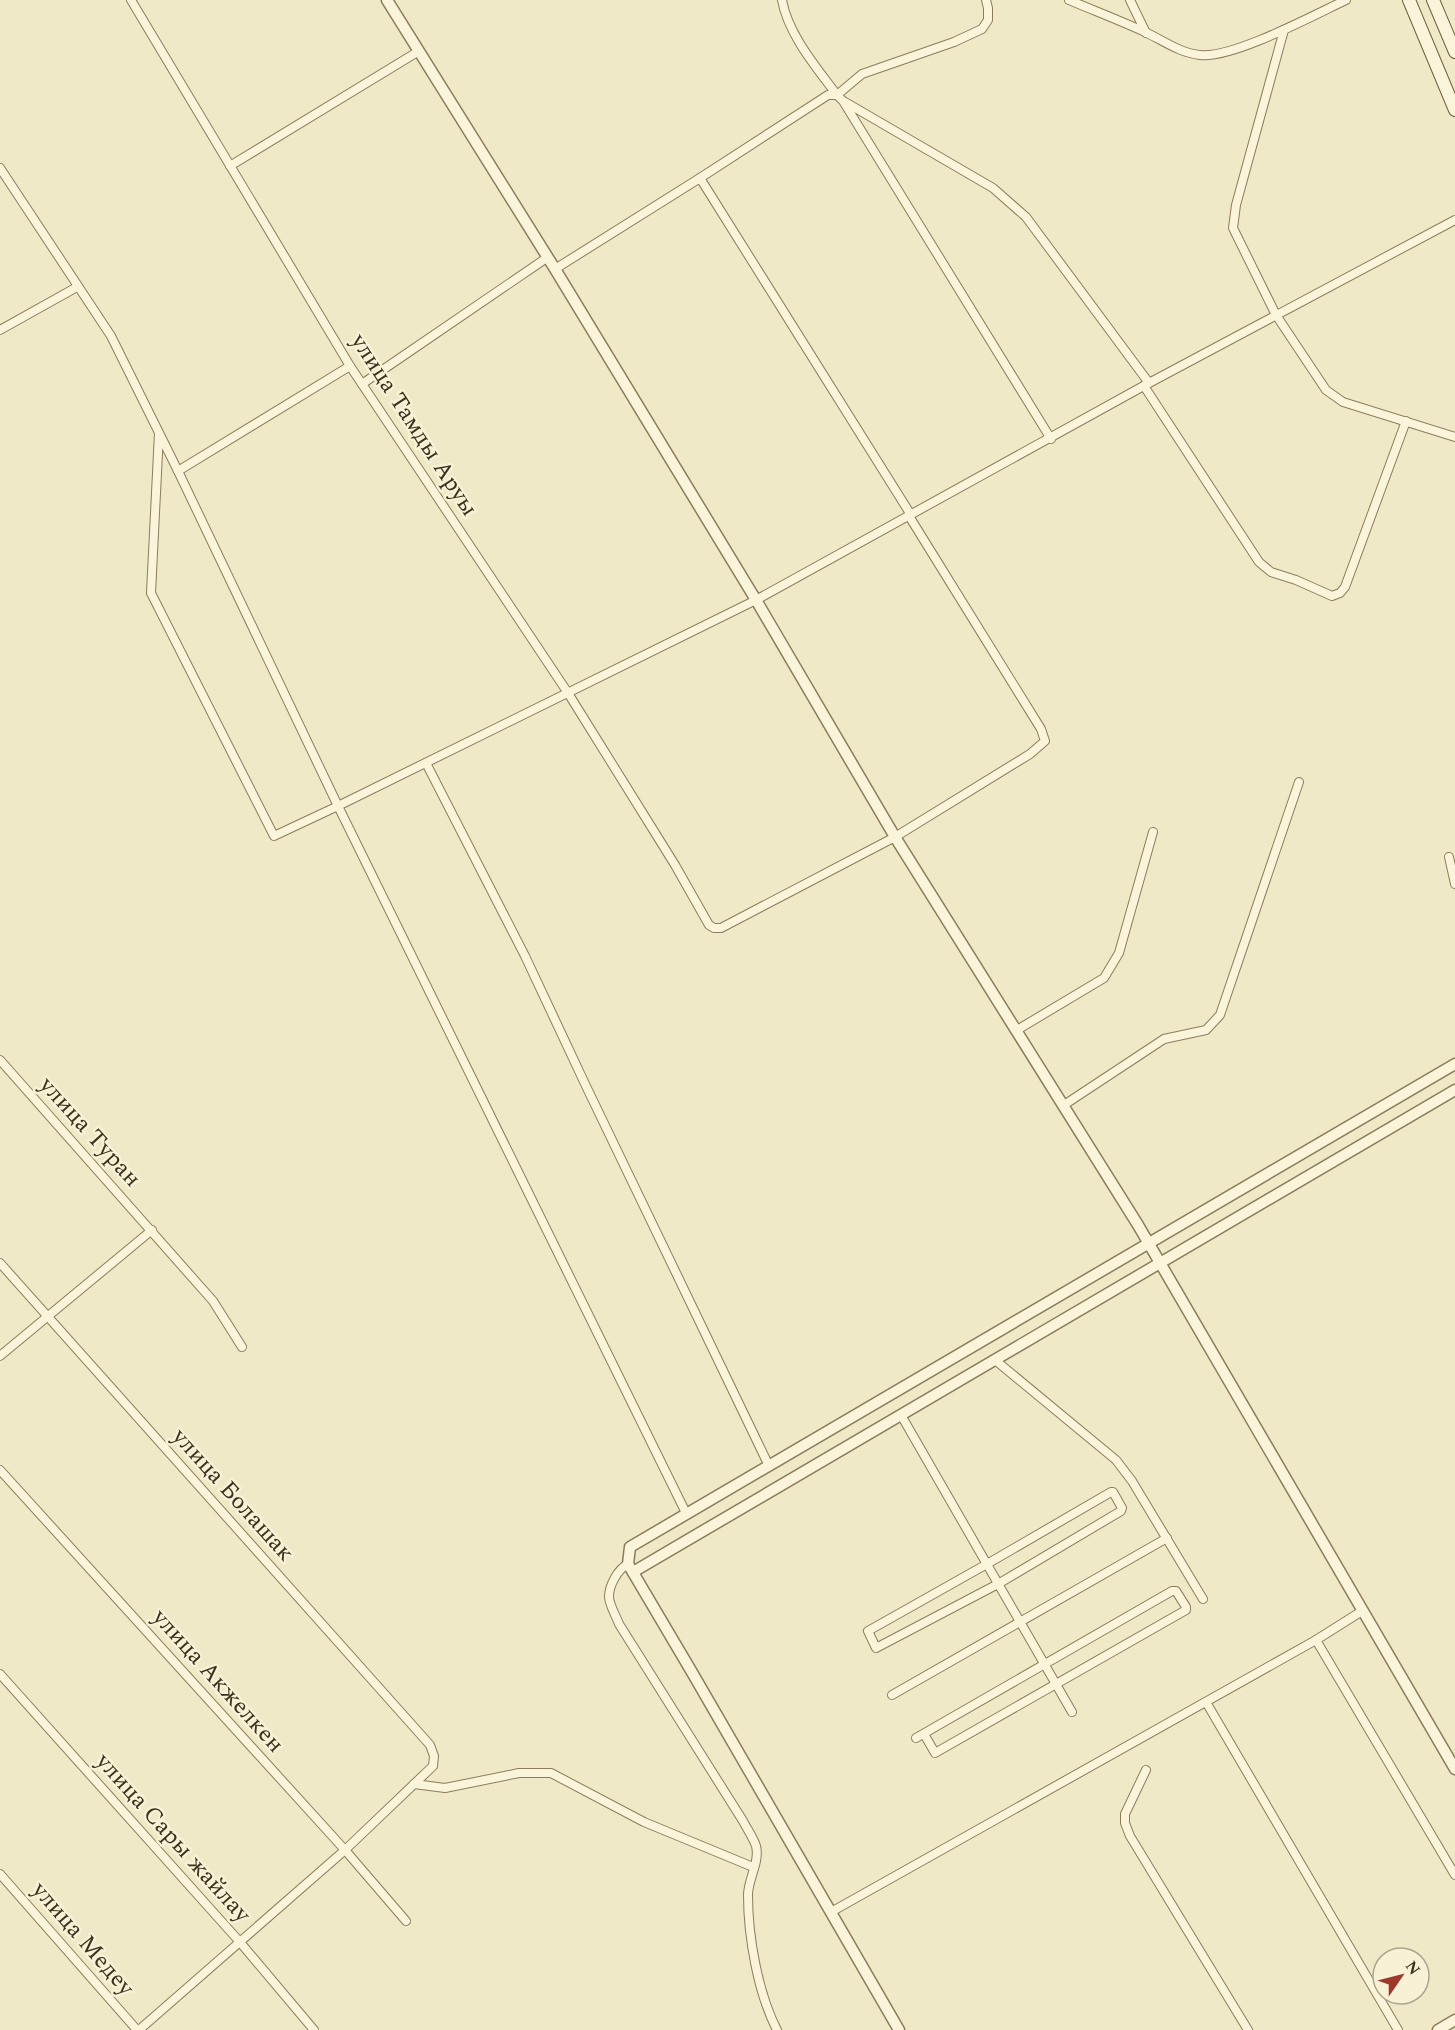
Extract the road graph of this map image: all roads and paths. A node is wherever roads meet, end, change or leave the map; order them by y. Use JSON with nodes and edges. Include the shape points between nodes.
{"nodes":[{"id":1,"x":131,"y":0,"type":"edge"},
{"id":2,"x":387,"y":0,"type":"edge"},
{"id":3,"x":782,"y":0,"type":"edge"},
{"id":4,"x":986,"y":0,"type":"edge"},
{"id":5,"x":1069,"y":0,"type":"edge"},
{"id":6,"x":1130,"y":0,"type":"edge"},
{"id":7,"x":1346,"y":0,"type":"edge"},
{"id":8,"x":1409,"y":0,"type":"edge"},
{"id":9,"x":1433,"y":0,"type":"edge"},
{"id":10,"x":1284,"y":30,"type":"junction"},
{"id":11,"x":1146,"y":33,"type":"junction"},
{"id":12,"x":419,"y":51,"type":"junction"},
{"id":13,"x":1455,"y":52,"type":"edge"},
{"id":14,"x":840,"y":98,"type":"junction"},
{"id":15,"x":1455,"y":110,"type":"edge"},
{"id":16,"x":230,"y":166,"type":"junction"},
{"id":17,"x":0,"y":168,"type":"edge"},
{"id":18,"x":700,"y":178,"type":"junction"},
{"id":19,"x":1455,"y":220,"type":"edge"},
{"id":20,"x":548,"y":257,"type":"junction"},
{"id":21,"x":555,"y":269,"type":"junction"},
{"id":22,"x":77,"y":287,"type":"junction"},
{"id":23,"x":1276,"y":315,"type":"junction"},
{"id":24,"x":0,"y":330,"type":"edge"},
{"id":25,"x":350,"y":366,"type":"junction"},
{"id":26,"x":362,"y":384,"type":"junction"},
{"id":27,"x":1147,"y":385,"type":"junction"},
{"id":28,"x":1406,"y":421,"type":"junction"},
{"id":29,"x":159,"y":434,"type":"junction"},
{"id":30,"x":1455,"y":436,"type":"edge"},
{"id":31,"x":1050,"y":439,"type":"junction"},
{"id":32,"x":178,"y":471,"type":"junction"},
{"id":33,"x":910,"y":515,"type":"junction"},
{"id":34,"x":756,"y":600,"type":"junction"},
{"id":35,"x":568,"y":693,"type":"junction"},
{"id":36,"x":426,"y":763,"type":"junction"},
{"id":37,"x":1299,"y":782,"type":"dead end"},
{"id":38,"x":338,"y":806,"type":"junction"},
{"id":39,"x":1153,"y":832,"type":"dead end"},
{"id":40,"x":895,"y":837,"type":"junction"},
{"id":41,"x":1449,"y":857,"type":"dead end"},
{"id":42,"x":1455,"y":884,"type":"edge"},
{"id":43,"x":1017,"y":1030,"type":"junction"},
{"id":44,"x":0,"y":1060,"type":"edge"},
{"id":45,"x":1455,"y":1064,"type":"edge"},
{"id":46,"x":1455,"y":1090,"type":"edge"},
{"id":47,"x":1064,"y":1105,"type":"junction"},
{"id":48,"x":1138,"y":1225,"type":"junction"},
{"id":49,"x":152,"y":1230,"type":"junction"},
{"id":50,"x":1168,"y":1233,"type":"junction"},
{"id":51,"x":1150,"y":1244,"type":"junction"},
{"id":52,"x":1132,"y":1254,"type":"junction"},
{"id":53,"x":0,"y":1263,"type":"edge"},
{"id":54,"x":1161,"y":1264,"type":"junction"},
{"id":55,"x":47,"y":1315,"type":"junction"},
{"id":56,"x":242,"y":1347,"type":"dead end"},
{"id":57,"x":0,"y":1356,"type":"edge"},
{"id":58,"x":995,"y":1360,"type":"junction"},
{"id":59,"x":901,"y":1415,"type":"junction"},
{"id":60,"x":770,"y":1466,"type":"junction"},
{"id":61,"x":0,"y":1470,"type":"edge"},
{"id":62,"x":686,"y":1513,"type":"junction"},
{"id":63,"x":1167,"y":1538,"type":"junction"},
{"id":64,"x":987,"y":1564,"type":"junction"},
{"id":65,"x":630,"y":1568,"type":"junction"},
{"id":66,"x":998,"y":1584,"type":"junction"},
{"id":67,"x":1203,"y":1599,"type":"dead end"},
{"id":68,"x":1362,"y":1611,"type":"junction"},
{"id":69,"x":1020,"y":1622,"type":"junction"},
{"id":70,"x":1316,"y":1640,"type":"junction"},
{"id":71,"x":1045,"y":1664,"type":"junction"},
{"id":72,"x":0,"y":1674,"type":"edge"},
{"id":73,"x":1056,"y":1683,"type":"junction"},
{"id":74,"x":892,"y":1695,"type":"dead end"},
{"id":75,"x":1206,"y":1702,"type":"junction"},
{"id":76,"x":1072,"y":1712,"type":"dead end"},
{"id":77,"x":1455,"y":1769,"type":"edge"},
{"id":78,"x":1146,"y":1770,"type":"dead end"},
{"id":79,"x":414,"y":1784,"type":"junction"},
{"id":80,"x":345,"y":1850,"type":"junction"},
{"id":81,"x":753,"y":1867,"type":"junction"},
{"id":82,"x":0,"y":1874,"type":"edge"},
{"id":83,"x":1455,"y":1875,"type":"edge"},
{"id":84,"x":831,"y":1912,"type":"junction"},
{"id":85,"x":406,"y":1921,"type":"dead end"},
{"id":86,"x":239,"y":1941,"type":"junction"},
{"id":87,"x":1455,"y":2020,"type":"edge"},
{"id":88,"x":138,"y":2030,"type":"edge"},
{"id":89,"x":314,"y":2030,"type":"edge"},
{"id":90,"x":777,"y":2030,"type":"edge"},
{"id":91,"x":899,"y":2030,"type":"edge"},
{"id":92,"x":1248,"y":2030,"type":"edge"},
{"id":93,"x":1398,"y":2030,"type":"edge"},
{"id":94,"x":1438,"y":2030,"type":"edge"}],
"edges":[{"from":1,"to":16,"type":"street","name":"улица Тамды Аруы"},
{"from":2,"to":12,"type":"street"},
{"from":3,"to":14,"type":"street","via":[[795,35]]},
{"from":4,"to":14,"type":"street","via":[[988,20],[982,29],[862,74]]},
{"from":5,"to":11,"type":"street"},
{"from":6,"to":11,"type":"street"},
{"from":7,"to":10,"type":"street"},
{"from":8,"to":15,"type":"main road"},
{"from":9,"to":13,"type":"main road"},
{"from":10,"to":11,"type":"street","via":[[1222,54],[1201,56],[1175,49]]},
{"from":10,"to":23,"type":"street","via":[[1233,228]]},
{"from":12,"to":16,"type":"street"},
{"from":12,"to":20,"type":"street"},
{"from":14,"to":18,"type":"street","via":[[828,95]]},
{"from":14,"to":27,"type":"street","via":[[1007,198],[1026,217]]},
{"from":14,"to":31,"type":"street"},
{"from":16,"to":25,"type":"street","name":"улица Тамды Аруы"},
{"from":17,"to":22,"type":"street"},
{"from":18,"to":21,"type":"street"},
{"from":18,"to":33,"type":"street"},
{"from":19,"to":23,"type":"street"},
{"from":20,"to":21,"type":"street"},
{"from":20,"to":26,"type":"street"},
{"from":21,"to":34,"type":"street"},
{"from":22,"to":24,"type":"street"},
{"from":22,"to":29,"type":"street","via":[[111,336]]},
{"from":23,"to":27,"type":"street"},
{"from":23,"to":28,"type":"street","via":[[1326,390],[1343,402]]},
{"from":25,"to":26,"type":"street","name":"улица Тамды Аруы"},
{"from":25,"to":32,"type":"street"},
{"from":26,"to":35,"type":"street","name":"улица Тамды Аруы"},
{"from":27,"to":28,"type":"street","via":[[1258,562],[1271,572],[1332,596],[1345,587]]},
{"from":27,"to":31,"type":"street"},
{"from":28,"to":30,"type":"street"},
{"from":29,"to":32,"type":"street"},
{"from":29,"to":38,"type":"street","via":[[150,593],[274,836]]},
{"from":31,"to":33,"type":"street"},
{"from":32,"to":38,"type":"street"},
{"from":33,"to":34,"type":"street"},
{"from":33,"to":40,"type":"street","name":"улица Тамды Аруы","via":[[1045,741]]},
{"from":34,"to":35,"type":"street"},
{"from":34,"to":40,"type":"street"},
{"from":35,"to":36,"type":"street"},
{"from":35,"to":40,"type":"street","name":"улица Тамды Аруы","via":[[714,928],[721,928]]},
{"from":36,"to":38,"type":"street"},
{"from":36,"to":60,"type":"street","via":[[525,956]]},
{"from":37,"to":47,"type":"street","via":[[1215,1023],[1206,1030],[1164,1039]]},
{"from":38,"to":62,"type":"street"},
{"from":39,"to":43,"type":"street","via":[[1113,965],[1104,978]]},
{"from":40,"to":43,"type":"street"},
{"from":41,"to":42,"type":"street"},
{"from":43,"to":47,"type":"street"},
{"from":44,"to":49,"type":"street","name":"улица Туран"},
{"from":45,"to":50,"type":"street"},
{"from":46,"to":54,"type":"street"},
{"from":47,"to":48,"type":"street"},
{"from":48,"to":50,"type":"street","via":[[1150,1233]]},
{"from":48,"to":51,"type":"street"},
{"from":48,"to":52,"type":"street","via":[[1140,1235]]},
{"from":49,"to":55,"type":"street"},
{"from":49,"to":56,"type":"street","name":"улица Туран","via":[[213,1300]]},
{"from":50,"to":51,"type":"street"},
{"from":51,"to":52,"type":"street"},
{"from":51,"to":54,"type":"street"},
{"from":52,"to":60,"type":"street"},
{"from":53,"to":55,"type":"street","name":"улица Болашак"},
{"from":54,"to":58,"type":"street"},
{"from":54,"to":68,"type":"street"},
{"from":55,"to":57,"type":"street"},
{"from":55,"to":79,"type":"street","name":"улица Болашак","via":[[430,1745],[433,1766]]},
{"from":58,"to":59,"type":"street"},
{"from":58,"to":63,"type":"street","via":[[1116,1460]]},
{"from":59,"to":64,"type":"street"},
{"from":59,"to":65,"type":"street"},
{"from":60,"to":62,"type":"street"},
{"from":61,"to":80,"type":"street","name":"улица Акжелкен"},
{"from":62,"to":65,"type":"street","via":[[630,1547]]},
{"from":63,"to":67,"type":"street"},
{"from":63,"to":69,"type":"street"},
{"from":64,"to":66,"type":"street"},
{"from":64,"to":66,"type":"street","via":[[868,1631],[872,1641],[878,1648]]},
{"from":64,"to":66,"type":"street","via":[[1113,1492],[1122,1508]]},
{"from":65,"to":81,"type":"street","via":[[621,1568],[609,1598],[619,1624],[743,1821],[756,1845]]},
{"from":65,"to":84,"type":"street"},
{"from":66,"to":69,"type":"street"},
{"from":68,"to":70,"type":"street"},
{"from":68,"to":77,"type":"street"},
{"from":69,"to":71,"type":"street"},
{"from":69,"to":74,"type":"street"},
{"from":70,"to":75,"type":"street"},
{"from":70,"to":83,"type":"street"},
{"from":71,"to":73,"type":"street"},
{"from":71,"to":73,"type":"street","via":[[920,1736],[935,1754]]},
{"from":71,"to":73,"type":"street","via":[[1172,1591],[1176,1591],[1186,1607]]},
{"from":72,"to":86,"type":"street","name":"улица Сары жайлау"},
{"from":73,"to":76,"type":"street"},
{"from":75,"to":84,"type":"street"},
{"from":75,"to":93,"type":"street"},
{"from":78,"to":92,"type":"street","via":[[1125,1814],[1130,1836]]},
{"from":79,"to":80,"type":"street"},
{"from":79,"to":81,"type":"street","via":[[445,1788],[519,1773],[551,1773],[644,1822]]},
{"from":80,"to":85,"type":"street","name":"улица Акжелкен"},
{"from":80,"to":86,"type":"street"},
{"from":81,"to":90,"type":"street","via":[[748,1894],[751,1933],[759,1978]]},
{"from":82,"to":88,"type":"street","name":"улица Медеу"},
{"from":84,"to":91,"type":"street"},
{"from":86,"to":88,"type":"street"},
{"from":86,"to":89,"type":"street","name":"улица Сары жайлау"},
{"from":87,"to":94,"type":"street"}]}
